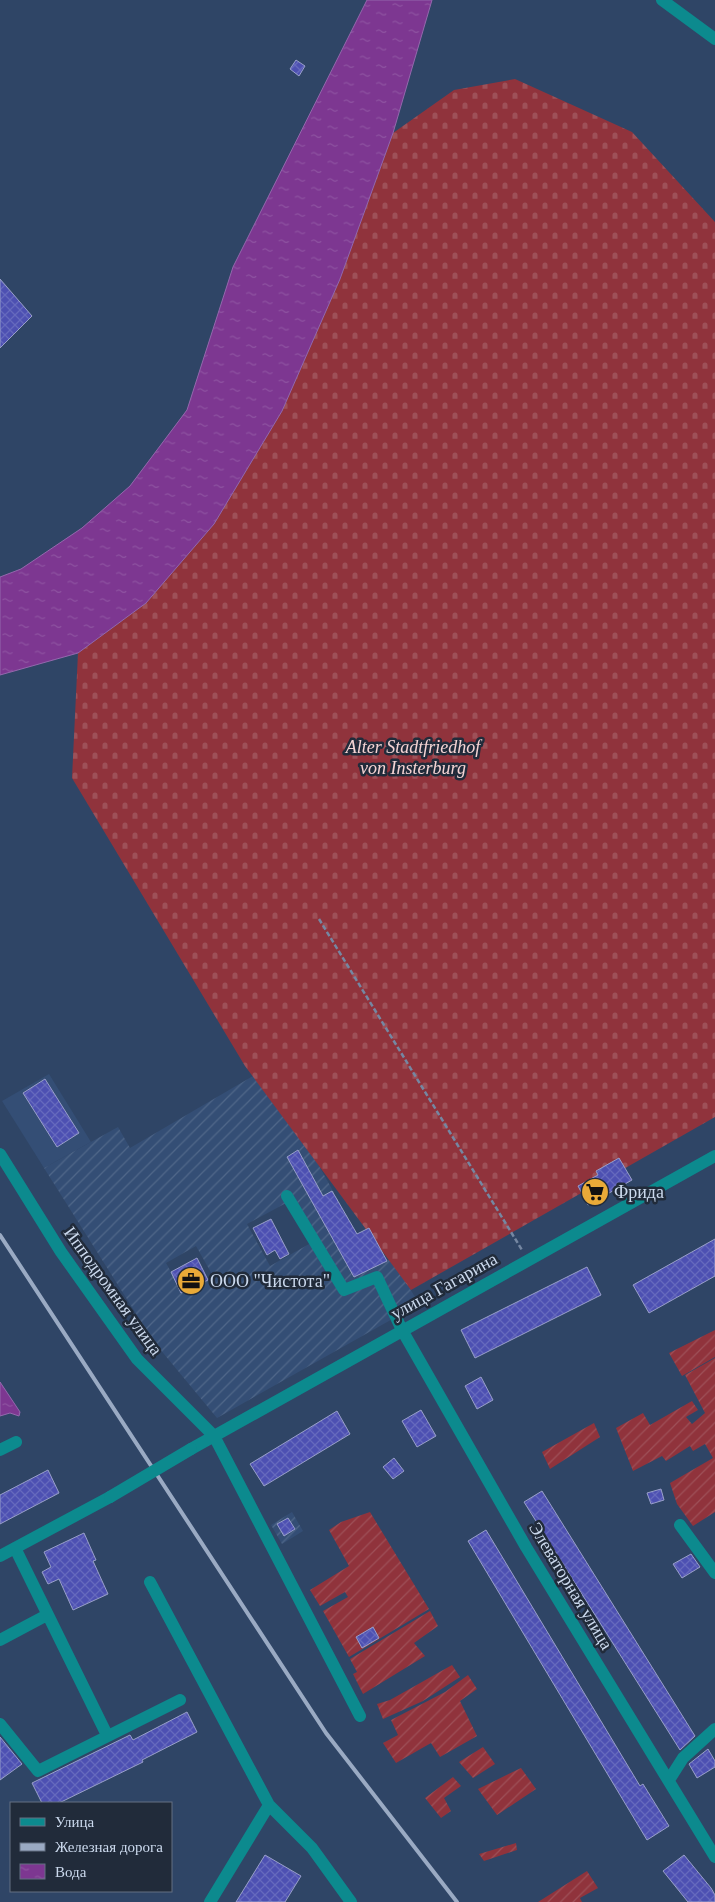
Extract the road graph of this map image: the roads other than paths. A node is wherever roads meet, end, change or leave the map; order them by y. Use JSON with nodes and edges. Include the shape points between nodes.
{"nodes":[{"id":1,"x":662,"y":0,"type":"edge"},
{"id":2,"x":715,"y":39,"type":"edge"},
{"id":3,"x":0,"y":1154,"type":"edge"},
{"id":4,"x":715,"y":1156,"type":"edge"},
{"id":5,"x":287,"y":1196,"type":"dead end"},
{"id":6,"x":402,"y":1330,"type":"junction"},
{"id":7,"x":214,"y":1436,"type":"junction"},
{"id":8,"x":16,"y":1442,"type":"dead end"},
{"id":9,"x":0,"y":1450,"type":"edge"},
{"id":10,"x":680,"y":1525,"type":"dead end"},
{"id":11,"x":15,"y":1548,"type":"junction"},
{"id":12,"x":0,"y":1556,"type":"edge"},
{"id":13,"x":715,"y":1573,"type":"edge"},
{"id":14,"x":150,"y":1582,"type":"dead end"},
{"id":15,"x":47,"y":1615,"type":"junction"},
{"id":16,"x":0,"y":1640,"type":"edge"},
{"id":17,"x":180,"y":1700,"type":"dead end"},
{"id":18,"x":360,"y":1716,"type":"dead end"},
{"id":19,"x":0,"y":1724,"type":"edge"},
{"id":20,"x":715,"y":1729,"type":"edge"},
{"id":21,"x":107,"y":1735,"type":"junction"},
{"id":22,"x":669,"y":1780,"type":"junction"},
{"id":23,"x":269,"y":1805,"type":"junction"},
{"id":24,"x":715,"y":1857,"type":"edge"},
{"id":25,"x":210,"y":1902,"type":"edge"},
{"id":26,"x":351,"y":1902,"type":"edge"}],
"edges":[{"from":1,"to":2,"type":"street"},
{"from":3,"to":7,"type":"street","name":"Ипподромная улица","via":[[61,1252],[137,1358]]},
{"from":4,"to":6,"type":"street","name":"улица Гагарина"},
{"from":5,"to":6,"type":"street","name":"Элеваторная улица","via":[[344,1290],[377,1277]]},
{"from":6,"to":7,"type":"street","name":"улица Гагарина"},
{"from":6,"to":22,"type":"street","name":"Элеваторная улица","via":[[526,1547]]},
{"from":7,"to":11,"type":"street","name":"улица Гагарина","bridge":true},
{"from":7,"to":18,"type":"street","name":"Ипподромная улица"},
{"from":8,"to":9,"type":"street"},
{"from":10,"to":13,"type":"street"},
{"from":11,"to":12,"type":"street"},
{"from":11,"to":15,"type":"street"},
{"from":14,"to":23,"type":"street"},
{"from":15,"to":16,"type":"street"},
{"from":15,"to":21,"type":"street"},
{"from":17,"to":21,"type":"street"},
{"from":19,"to":21,"type":"street","via":[[38,1771]]},
{"from":20,"to":22,"type":"street","via":[[683,1758]]},
{"from":22,"to":24,"type":"street","name":"Элеваторная улица"},
{"from":23,"to":25,"type":"street"},
{"from":23,"to":26,"type":"street","via":[[312,1848]]}]}
